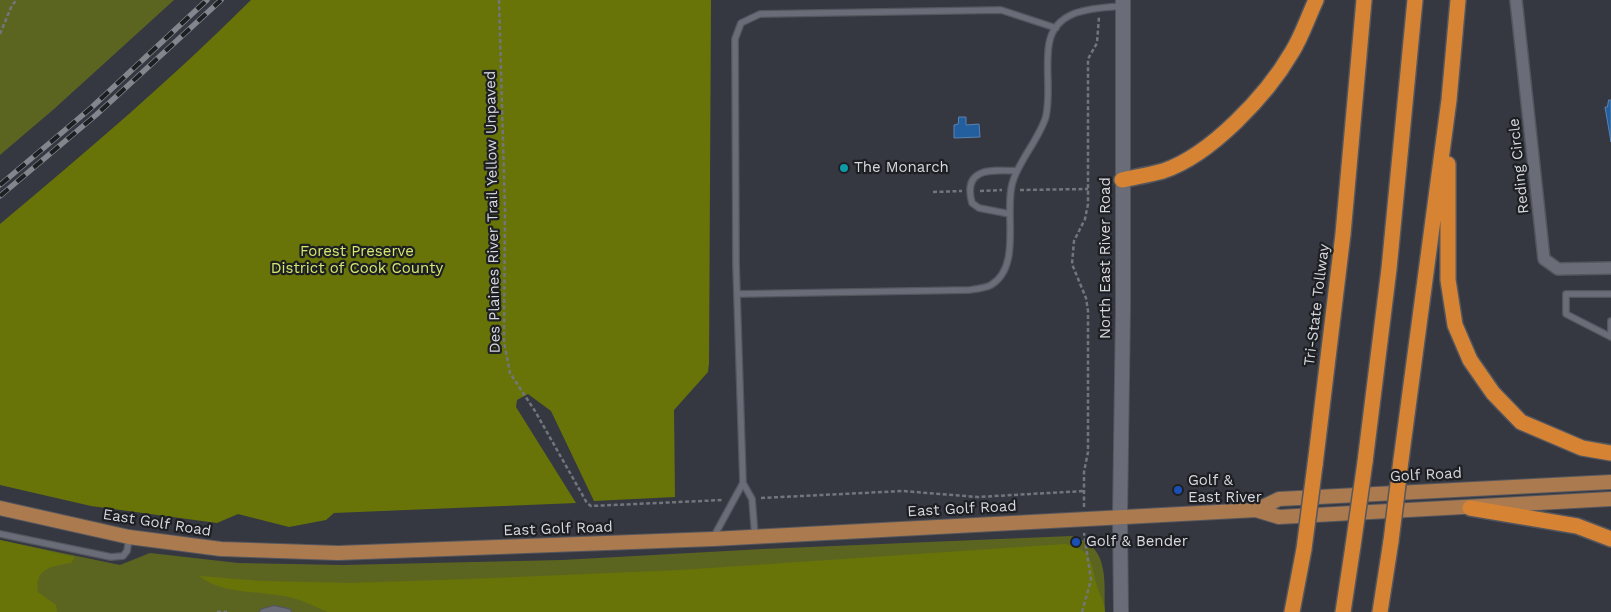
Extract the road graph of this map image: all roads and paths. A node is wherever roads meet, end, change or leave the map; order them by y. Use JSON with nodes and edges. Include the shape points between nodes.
{"nodes":[{"id":1,"x":17,"y":0,"type":"edge"},
{"id":2,"x":499,"y":0,"type":"edge"},
{"id":3,"x":1316,"y":0,"type":"edge"},
{"id":4,"x":1364,"y":0,"type":"edge"},
{"id":5,"x":1415,"y":0,"type":"edge"},
{"id":6,"x":1458,"y":0,"type":"edge"},
{"id":7,"x":1516,"y":0,"type":"edge"},
{"id":8,"x":1124,"y":3,"type":"edge"},
{"id":9,"x":1098,"y":27,"type":"dead end"},
{"id":10,"x":1056,"y":28,"type":"junction"},
{"id":11,"x":0,"y":34,"type":"edge"},
{"id":12,"x":1449,"y":100,"type":"junction"},
{"id":13,"x":1017,"y":171,"type":"junction"},
{"id":14,"x":1122,"y":180,"type":"junction"},
{"id":15,"x":1010,"y":214,"type":"junction"},
{"id":16,"x":1611,"y":268,"type":"edge"},
{"id":17,"x":738,"y":294,"type":"junction"},
{"id":18,"x":1611,"y":294,"type":"edge"},
{"id":19,"x":1611,"y":321,"type":"edge"},
{"id":20,"x":1611,"y":337,"type":"edge"},
{"id":21,"x":1611,"y":453,"type":"edge"},
{"id":22,"x":1606,"y":482,"type":"edge"},
{"id":23,"x":743,"y":483,"type":"junction"},
{"id":24,"x":766,"y":497,"type":"dead end"},
{"id":25,"x":1611,"y":499,"type":"edge"},
{"id":26,"x":725,"y":500,"type":"dead end"},
{"id":27,"x":0,"y":508,"type":"edge"},
{"id":28,"x":1470,"y":508,"type":"junction"},
{"id":29,"x":1256,"y":510,"type":"junction"},
{"id":30,"x":1120,"y":516,"type":"junction"},
{"id":31,"x":0,"y":534,"type":"edge"},
{"id":32,"x":129,"y":537,"type":"junction"},
{"id":33,"x":755,"y":537,"type":"junction"},
{"id":34,"x":713,"y":539,"type":"junction"},
{"id":35,"x":1084,"y":539,"type":"dead end"},
{"id":36,"x":1611,"y":539,"type":"edge"},
{"id":37,"x":217,"y":612,"type":"edge"},
{"id":38,"x":227,"y":612,"type":"edge"},
{"id":39,"x":263,"y":612,"type":"edge"},
{"id":40,"x":288,"y":612,"type":"edge"},
{"id":41,"x":1082,"y":612,"type":"edge"},
{"id":42,"x":1121,"y":612,"type":"edge"},
{"id":43,"x":1292,"y":612,"type":"edge"},
{"id":44,"x":1343,"y":612,"type":"edge"},
{"id":45,"x":1380,"y":612,"type":"edge"}],
"edges":[{"from":1,"to":11,"type":"path"},
{"from":2,"to":26,"type":"path","name":"Des Plaines River Trail Yellow Unpaved","via":[[505,211],[504,342],[510,373],[591,506]]},
{"from":3,"to":14,"type":"highway","via":[[1293,52],[1262,96],[1232,125],[1196,155],[1164,170]]},
{"from":4,"to":43,"type":"highway","name":"Tri-State Tollway","bridge":true,"via":[[1343,234],[1304,548]]},
{"from":5,"to":44,"type":"highway","bridge":true,"via":[[1389,269]]},
{"from":6,"to":12,"type":"highway"},
{"from":7,"to":16,"type":"street","name":"Reding Circle","via":[[1544,258],[1558,269]]},
{"from":8,"to":10,"type":"lane","via":[[1080,10],[1065,18]]},
{"from":8,"to":14,"type":"street","name":"North East River Road"},
{"from":9,"to":24,"type":"path","via":[[1097,42],[1088,59],[1088,204],[1085,219],[1074,240],[1072,264],[1088,311],[1088,452],[1084,491],[977,497],[903,491]]},
{"from":10,"to":13,"type":"lane","via":[[1049,44],[1049,100],[1045,120]]},
{"from":10,"to":17,"type":"lane","via":[[1001,10],[760,14],[741,23],[735,39]]},
{"from":12,"to":21,"type":"highway","via":[[1448,280],[1455,325],[1470,360],[1493,393],[1521,422],[1582,448]]},
{"from":12,"to":45,"type":"highway","bridge":true},
{"from":13,"to":15,"type":"lane","via":[[1012,183]]},
{"from":13,"to":15,"type":"lane","via":[[989,170],[980,173],[970,187],[972,203],[979,208]]},
{"from":14,"to":30,"type":"street","name":"North East River Road"},
{"from":15,"to":17,"type":"lane","via":[[1009,260],[1002,275],[990,286],[969,290]]},
{"from":17,"to":23,"type":"lane"},
{"from":18,"to":20,"type":"lane","via":[[1566,294],[1566,314]]},
{"from":19,"to":20,"type":"lane"},
{"from":22,"to":29,"type":"main road","name":"Golf Road","via":[[1279,499]]},
{"from":23,"to":33,"type":"lane","via":[[752,498]]},
{"from":23,"to":34,"type":"lane"},
{"from":25,"to":28,"type":"main road","name":"Golf Road"},
{"from":27,"to":32,"type":"main road","name":"East Golf Road"},
{"from":28,"to":29,"type":"main road","name":"Golf Road","via":[[1279,517]]},
{"from":28,"to":36,"type":"highway","via":[[1577,526]]},
{"from":29,"to":30,"type":"main road","name":"Golf Road"},
{"from":30,"to":33,"type":"main road","name":"East Golf Road"},
{"from":30,"to":42,"type":"street","name":"North East River Road"},
{"from":31,"to":32,"type":"lane","via":[[111,557],[123,556]]},
{"from":32,"to":34,"type":"main road","name":"East Golf Road","via":[[221,549],[338,553]]},
{"from":33,"to":34,"type":"main road","name":"East Golf Road"},
{"from":35,"to":41,"type":"path","via":[[1091,580]]},
{"from":37,"to":38,"type":"path"},
{"from":39,"to":40,"type":"lane","via":[[274,609]]}]}
